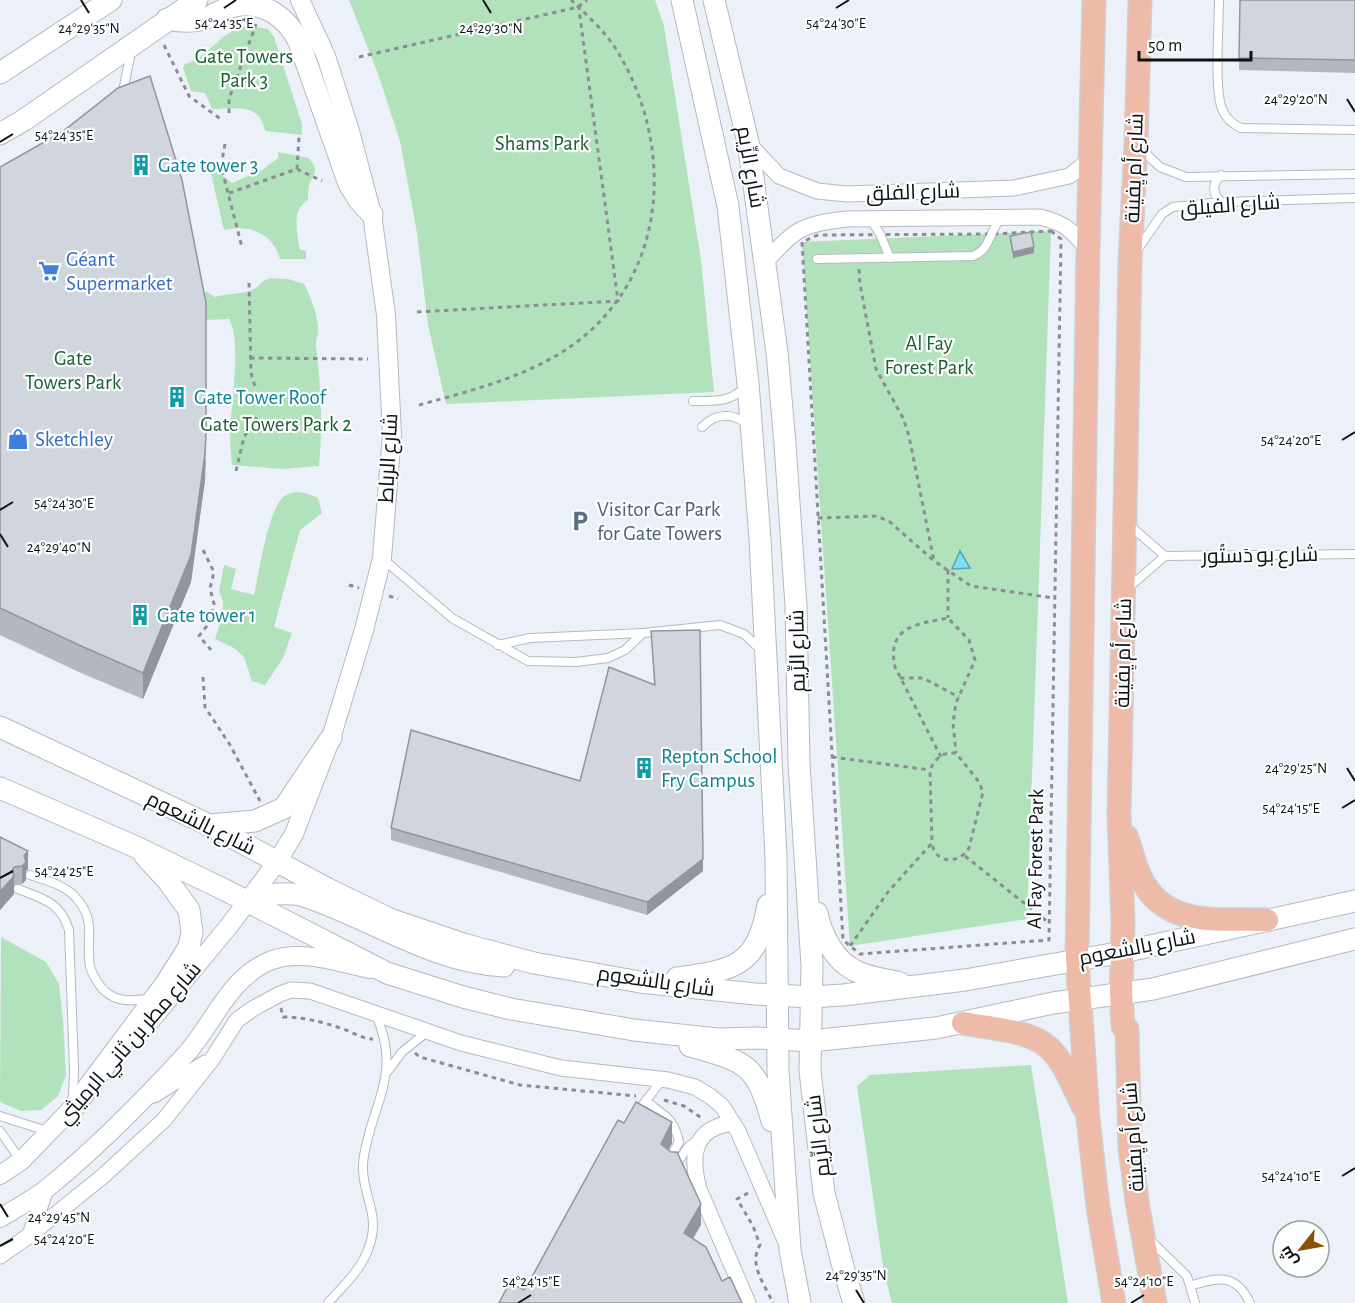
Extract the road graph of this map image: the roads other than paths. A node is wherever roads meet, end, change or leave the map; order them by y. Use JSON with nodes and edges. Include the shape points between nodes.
{"nodes":[{"id":1,"x":111,"y":0,"type":"edge"},
{"id":2,"x":197,"y":0,"type":"edge"},
{"id":3,"x":300,"y":0,"type":"edge"},
{"id":4,"x":682,"y":0,"type":"edge"},
{"id":5,"x":1094,"y":0,"type":"edge"},
{"id":6,"x":1140,"y":0,"type":"edge"},
{"id":7,"x":1220,"y":0,"type":"edge"},
{"id":8,"x":716,"y":2,"type":"edge"},
{"id":9,"x":161,"y":23,"type":"junction"},
{"id":10,"x":133,"y":43,"type":"junction"},
{"id":11,"x":0,"y":73,"type":"edge"},
{"id":12,"x":120,"y":106,"type":"edge"},
{"id":13,"x":1355,"y":130,"type":"edge"},
{"id":14,"x":0,"y":134,"type":"edge"},
{"id":15,"x":748,"y":142,"type":"junction"},
{"id":16,"x":1136,"y":144,"type":"junction"},
{"id":17,"x":1090,"y":160,"type":"junction"},
{"id":18,"x":1355,"y":174,"type":"edge"},
{"id":19,"x":1221,"y":175,"type":"junction"},
{"id":20,"x":1014,"y":188,"type":"junction"},
{"id":21,"x":847,"y":194,"type":"junction"},
{"id":22,"x":1355,"y":198,"type":"edge"},
{"id":23,"x":1221,"y":202,"type":"junction"},
{"id":24,"x":372,"y":214,"type":"junction"},
{"id":25,"x":1008,"y":216,"type":"junction"},
{"id":26,"x":870,"y":218,"type":"junction"},
{"id":27,"x":847,"y":219,"type":"junction"},
{"id":28,"x":1088,"y":249,"type":"junction"},
{"id":29,"x":890,"y":258,"type":"junction"},
{"id":30,"x":817,"y":259,"type":"dead end"},
{"id":31,"x":1130,"y":261,"type":"junction"},
{"id":32,"x":766,"y":262,"type":"junction"},
{"id":33,"x":748,"y":383,"type":"junction"},
{"id":34,"x":693,"y":401,"type":"dead end"},
{"id":35,"x":702,"y":426,"type":"dead end"},
{"id":36,"x":752,"y":430,"type":"junction"},
{"id":37,"x":1126,"y":522,"type":"junction"},
{"id":38,"x":1355,"y":554,"type":"edge"},
{"id":39,"x":1165,"y":556,"type":"junction"},
{"id":40,"x":382,"y":558,"type":"junction"},
{"id":41,"x":1124,"y":591,"type":"junction"},
{"id":42,"x":643,"y":633,"type":"junction"},
{"id":43,"x":498,"y":645,"type":"junction"},
{"id":44,"x":766,"y":656,"type":"junction"},
{"id":45,"x":0,"y":727,"type":"edge"},
{"id":46,"x":331,"y":738,"type":"junction"},
{"id":47,"x":0,"y":788,"type":"edge"},
{"id":48,"x":1119,"y":815,"type":"junction"},
{"id":49,"x":209,"y":825,"type":"junction"},
{"id":50,"x":136,"y":847,"type":"junction"},
{"id":51,"x":807,"y":855,"type":"junction"},
{"id":52,"x":776,"y":857,"type":"junction"},
{"id":53,"x":278,"y":862,"type":"junction"},
{"id":54,"x":30,"y":875,"type":"dead end"},
{"id":55,"x":18,"y":889,"type":"edge"},
{"id":56,"x":247,"y":901,"type":"junction"},
{"id":57,"x":1355,"y":901,"type":"edge"},
{"id":58,"x":1267,"y":920,"type":"junction"},
{"id":59,"x":1355,"y":939,"type":"edge"},
{"id":60,"x":1123,"y":952,"type":"junction"},
{"id":61,"x":1077,"y":959,"type":"junction"},
{"id":62,"x":534,"y":963,"type":"junction"},
{"id":63,"x":387,"y":973,"type":"junction"},
{"id":64,"x":640,"y":982,"type":"junction"},
{"id":65,"x":918,"y":987,"type":"junction"},
{"id":66,"x":1121,"y":992,"type":"junction"},
{"id":67,"x":778,"y":995,"type":"junction"},
{"id":68,"x":156,"y":997,"type":"junction"},
{"id":69,"x":812,"y":997,"type":"junction"},
{"id":70,"x":1079,"y":999,"type":"junction"},
{"id":71,"x":375,"y":1015,"type":"junction"},
{"id":72,"x":963,"y":1023,"type":"junction"},
{"id":73,"x":634,"y":1030,"type":"junction"},
{"id":74,"x":427,"y":1032,"type":"junction"},
{"id":75,"x":777,"y":1039,"type":"junction"},
{"id":76,"x":811,"y":1041,"type":"junction"},
{"id":77,"x":213,"y":1058,"type":"junction"},
{"id":78,"x":387,"y":1072,"type":"junction"},
{"id":79,"x":662,"y":1080,"type":"junction"},
{"id":80,"x":649,"y":1099,"type":"junction"},
{"id":81,"x":73,"y":1108,"type":"junction"},
{"id":82,"x":127,"y":1114,"type":"junction"},
{"id":83,"x":0,"y":1116,"type":"edge"},
{"id":84,"x":1088,"y":1118,"type":"junction"},
{"id":85,"x":631,"y":1119,"type":"edge"},
{"id":86,"x":733,"y":1123,"type":"junction"},
{"id":87,"x":0,"y":1131,"type":"edge"},
{"id":88,"x":709,"y":1131,"type":"junction"},
{"id":89,"x":51,"y":1132,"type":"junction"},
{"id":90,"x":21,"y":1161,"type":"junction"},
{"id":91,"x":785,"y":1169,"type":"junction"},
{"id":92,"x":0,"y":1175,"type":"edge"},
{"id":93,"x":46,"y":1189,"type":"junction"},
{"id":94,"x":0,"y":1218,"type":"edge"},
{"id":95,"x":1142,"y":1231,"type":"junction"},
{"id":96,"x":30,"y":1235,"type":"junction"},
{"id":97,"x":790,"y":1250,"type":"junction"},
{"id":98,"x":0,"y":1256,"type":"edge"},
{"id":99,"x":1190,"y":1286,"type":"junction"},
{"id":100,"x":328,"y":1303,"type":"edge"},
{"id":101,"x":748,"y":1303,"type":"edge"},
{"id":102,"x":800,"y":1303,"type":"edge"},
{"id":103,"x":854,"y":1303,"type":"edge"},
{"id":104,"x":1114,"y":1303,"type":"edge"},
{"id":105,"x":1155,"y":1303,"type":"edge"},
{"id":106,"x":1195,"y":1303,"type":"edge"},
{"id":107,"x":1250,"y":1303,"type":"edge"}],
"edges":[{"from":1,"to":11,"type":"main road"},
{"from":2,"to":9,"type":"main road"},
{"from":3,"to":24,"type":"street","name":"شارع الرباط","via":[[326,56]]},
{"from":4,"to":33,"type":"main road","name":"شارع الرِّيم","via":[[728,206]]},
{"from":5,"to":17,"type":"main road","name":"شارع أم يِفينة"},
{"from":6,"to":16,"type":"main road","name":"شارع أم يِفينة"},
{"from":7,"to":13,"type":"lane","via":[[1219,89],[1222,108],[1231,123],[1241,129]]},
{"from":8,"to":15,"type":"main road","name":"شارع الرِّيم"},
{"from":9,"to":10,"type":"main road"},
{"from":9,"to":24,"type":"main road","via":[[200,20],[244,4],[281,17],[299,42],[349,184]]},
{"from":10,"to":12,"type":"lane"},
{"from":10,"to":14,"type":"main road"},
{"from":15,"to":21,"type":"street","name":"شارع الفلق","via":[[779,176],[817,191]]},
{"from":15,"to":32,"type":"main road","name":"شارع الرِّيم"},
{"from":16,"to":19,"type":"lane","name":"شارع الفيلق","via":[[1160,166],[1180,176]]},
{"from":16,"to":31,"type":"main road","name":"شارع أم يِفينة"},
{"from":17,"to":20,"type":"street","name":"شارع الفلق","via":[[1069,176]]},
{"from":17,"to":28,"type":"main road","name":"شارع أم يِفينة"},
{"from":18,"to":19,"type":"lane","name":"شارع الفيلق"},
{"from":19,"to":23,"type":"lane","via":[[1214,189]]},
{"from":20,"to":21,"type":"street","name":"شارع الفلق"},
{"from":20,"to":25,"type":"street","via":[[1020,205]]},
{"from":21,"to":27,"type":"street","via":[[841,206]]},
{"from":22,"to":23,"type":"lane","name":"شارع الفيلق"},
{"from":23,"to":31,"type":"lane","name":"شارع الفيلق","via":[[1168,210]]},
{"from":24,"to":40,"type":"street","name":"شارع الرباط","via":[[386,315],[392,434]]},
{"from":25,"to":26,"type":"street","name":"شارع الفلق"},
{"from":25,"to":28,"type":"street","name":"شارع الفلق","via":[[1059,222]]},
{"from":25,"to":29,"type":"lane","via":[[994,227],[984,250],[973,256]]},
{"from":26,"to":27,"type":"street","name":"شارع الفلق"},
{"from":26,"to":29,"type":"lane"},
{"from":27,"to":32,"type":"street","name":"شارع الفلق","via":[[801,229],[786,239]]},
{"from":28,"to":61,"type":"main road","name":"شارع أم يِفينة"},
{"from":29,"to":30,"type":"lane"},
{"from":31,"to":37,"type":"main road","name":"شارع أم يِفينة"},
{"from":32,"to":51,"type":"main road","name":"شارع الرِّيم","via":[[786,444],[796,606],[799,763]]},
{"from":33,"to":34,"type":"lane","via":[[726,400]]},
{"from":33,"to":36,"type":"main road","name":"شارع الرِّيم"},
{"from":35,"to":36,"type":"lane","via":[[716,417],[730,415]]},
{"from":36,"to":44,"type":"main road","name":"شارع الرِّيم"},
{"from":37,"to":39,"type":"lane"},
{"from":37,"to":41,"type":"main road","name":"شارع أم يِفينة"},
{"from":38,"to":39,"type":"lane","name":"شارع بو دَستُور"},
{"from":39,"to":41,"type":"lane"},
{"from":40,"to":43,"type":"lane","via":[[452,618]]},
{"from":40,"to":46,"type":"street","name":"شارع الرباط"},
{"from":41,"to":48,"type":"main road","name":"شارع أم يِفينة"},
{"from":42,"to":43,"type":"lane","via":[[530,638]]},
{"from":42,"to":43,"type":"lane","via":[[625,650],[608,658],[576,662],[528,661]]},
{"from":42,"to":44,"type":"lane","via":[[720,625],[744,634]]},
{"from":44,"to":52,"type":"main road","name":"شارع الرِّيم"},
{"from":45,"to":49,"type":"main road","name":"شارع بالشعوم"},
{"from":46,"to":49,"type":"main road","via":[[284,808],[255,821]]},
{"from":46,"to":53,"type":"street","name":"شارع الرباط","via":[[296,828]]},
{"from":47,"to":50,"type":"main road","name":"شارع بالشعوم"},
{"from":48,"to":58,"type":"main road","via":[[1140,876],[1158,903],[1177,914],[1193,917]]},
{"from":48,"to":60,"type":"main road","name":"شارع أم يِفينة"},
{"from":49,"to":53,"type":"main road","name":"شارع بالشعوم"},
{"from":50,"to":56,"type":"main road","name":"شارع بالشعوم"},
{"from":50,"to":68,"type":"main road","via":[[183,900],[191,921],[189,947]]},
{"from":51,"to":65,"type":"main road","via":[[820,929],[828,944],[853,970]]},
{"from":51,"to":69,"type":"main road","name":"شارع الرِّيم"},
{"from":52,"to":64,"type":"main road","via":[[764,929],[746,958],[719,972]]},
{"from":52,"to":67,"type":"main road","name":"شارع الرِّيم"},
{"from":53,"to":56,"type":"street","name":"شارع الرباط"},
{"from":53,"to":62,"type":"main road","name":"شارع بالشعوم","via":[[392,920]]},
{"from":54,"to":68,"type":"lane","via":[[66,889],[83,908],[88,918],[90,967],[104,991],[131,1002]]},
{"from":55,"to":81,"type":"lane","via":[[55,905],[69,930]]},
{"from":56,"to":62,"type":"main road","via":[[268,894],[301,895],[445,956],[489,965]]},
{"from":56,"to":63,"type":"main road","name":"شارع بالشعوم"},
{"from":56,"to":81,"type":"street","name":"شارع مطر بن ثاني الرميثي","via":[[184,983]]},
{"from":57,"to":58,"type":"main road","name":"شارع بالشعوم"},
{"from":58,"to":60,"type":"main road","name":"شارع بالشعوم"},
{"from":59,"to":66,"type":"main road","name":"شارع بالشعوم","via":[[1153,989]]},
{"from":60,"to":61,"type":"main road","name":"شارع بالشعوم"},
{"from":60,"to":66,"type":"main road","name":"شارع أم يِفينة"},
{"from":61,"to":65,"type":"main road","name":"شارع بالشعوم"},
{"from":61,"to":70,"type":"main road","name":"شارع أم يِفينة"},
{"from":62,"to":64,"type":"main road","name":"شارع بالشعوم"},
{"from":63,"to":73,"type":"main road","name":"شارع بالشعوم","via":[[511,1009]]},
{"from":63,"to":82,"type":"street","name":"شارع مطر بن ثاني الرميثي","via":[[296,956],[263,965],[243,977],[189,1050]]},
{"from":64,"to":67,"type":"main road","name":"شارع بالشعوم"},
{"from":65,"to":69,"type":"main road","name":"شارع بالشعوم"},
{"from":66,"to":70,"type":"main road","name":"شارع بالشعوم"},
{"from":66,"to":95,"type":"main road","name":"شارع أم يِفينة","via":[[1123,1026],[1127,1029],[1130,1149]]},
{"from":67,"to":69,"type":"main road","name":"شارع بالشعوم"},
{"from":67,"to":75,"type":"main road","name":"شارع الرِّيم"},
{"from":68,"to":81,"type":"main road"},
{"from":69,"to":76,"type":"main road","name":"شارع الرِّيم"},
{"from":70,"to":72,"type":"main road","name":"شارع بالشعوم"},
{"from":70,"to":84,"type":"main road","name":"شارع أم يِفينة"},
{"from":71,"to":74,"type":"street"},
{"from":71,"to":77,"type":"street","via":[[310,991],[291,990],[237,1020]]},
{"from":71,"to":78,"type":"lane","via":[[384,1038]]},
{"from":72,"to":76,"type":"main road","name":"شارع بالشعوم"},
{"from":72,"to":84,"type":"main road","via":[[1032,1037],[1048,1047]]},
{"from":73,"to":75,"type":"main road","name":"شارع بالشعوم","via":[[717,1039]]},
{"from":73,"to":91,"type":"main road","via":[[738,1061],[753,1073],[765,1095]]},
{"from":74,"to":78,"type":"lane"},
{"from":74,"to":79,"type":"street","via":[[561,1068]]},
{"from":75,"to":76,"type":"main road","name":"شارع بالشعوم"},
{"from":75,"to":91,"type":"main road","name":"شارع الرِّيم"},
{"from":76,"to":103,"type":"main road","name":"شارع الرِّيم","via":[[810,1071],[824,1193]]},
{"from":77,"to":82,"type":"street"},
{"from":77,"to":96,"type":"street","via":[[164,1120]]},
{"from":78,"to":100,"type":"lane","via":[[363,1156],[363,1177],[373,1220],[369,1246],[363,1261]]},
{"from":79,"to":80,"type":"lane"},
{"from":79,"to":86,"type":"street","via":[[684,1083],[710,1096]]},
{"from":80,"to":85,"type":"lane"},
{"from":80,"to":88,"type":"lane","via":[[676,1128],[679,1142],[671,1165]]},
{"from":81,"to":89,"type":"street","name":"شارع مطر بن ثاني الرميثي"},
{"from":82,"to":93,"type":"street","name":"شارع مطر بن ثاني الرميثي"},
{"from":83,"to":89,"type":"lane"},
{"from":84,"to":104,"type":"main road","name":"شارع أم يِفينة"},
{"from":86,"to":88,"type":"street"},
{"from":86,"to":97,"type":"street"},
{"from":87,"to":90,"type":"lane"},
{"from":88,"to":101,"type":"street","via":[[694,1151],[694,1170]]},
{"from":89,"to":90,"type":"street","name":"شارع مطر بن ثاني الرميثي"},
{"from":90,"to":92,"type":"street","name":"شارع مطر بن ثاني الرميثي"},
{"from":91,"to":97,"type":"main road","name":"شارع الرِّيم"},
{"from":93,"to":94,"type":"street","name":"شارع مطر بن ثاني الرميثي"},
{"from":93,"to":96,"type":"street"},
{"from":95,"to":99,"type":"lane","via":[[1187,1276]]},
{"from":95,"to":105,"type":"main road","name":"شارع أم يِفينة"},
{"from":96,"to":98,"type":"street"},
{"from":97,"to":102,"type":"main road","name":"شارع الرِّيم"},
{"from":99,"to":106,"type":"lane"},
{"from":99,"to":107,"type":"lane","via":[[1227,1280],[1238,1284]]}]}
